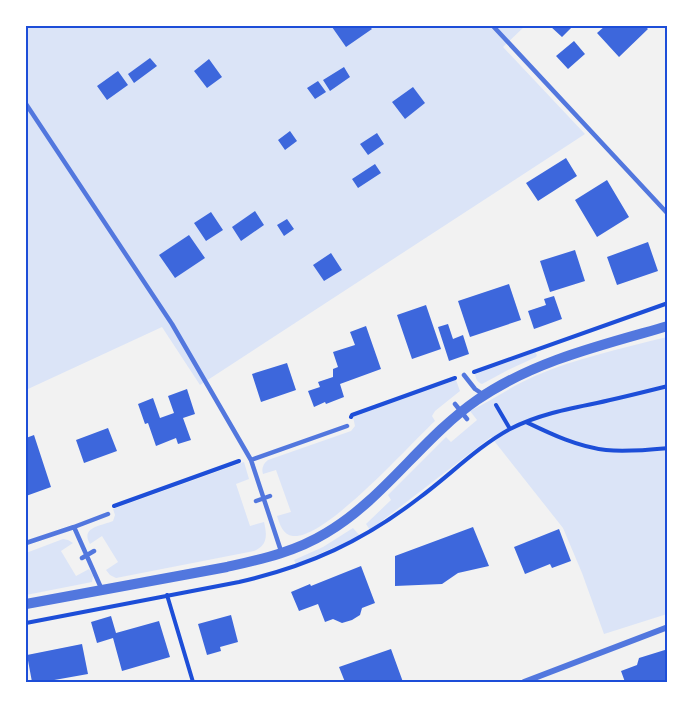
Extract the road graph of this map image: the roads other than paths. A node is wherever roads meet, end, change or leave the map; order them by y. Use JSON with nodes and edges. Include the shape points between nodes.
{"nodes":[{"id":1,"x":493,"y":26,"type":"edge"},
{"id":2,"x":26,"y":104,"type":"edge"},
{"id":3,"x":668,"y":214,"type":"edge"},
{"id":4,"x":668,"y":326,"type":"edge"},
{"id":5,"x":464,"y":375,"type":"road end"},
{"id":6,"x":484,"y":395,"type":"junction"},
{"id":7,"x":347,"y":426,"type":"road end"},
{"id":8,"x":251,"y":460,"type":"junction"},
{"id":9,"x":270,"y":496,"type":"dead end"},
{"id":10,"x":264,"y":498,"type":"junction"},
{"id":11,"x":256,"y":501,"type":"dead end"},
{"id":12,"x":108,"y":514,"type":"road end"},
{"id":13,"x":74,"y":527,"type":"junction"},
{"id":14,"x":26,"y":543,"type":"edge"},
{"id":15,"x":94,"y":551,"type":"dead end"},
{"id":16,"x":282,"y":554,"type":"junction"},
{"id":17,"x":84,"y":557,"type":"junction"},
{"id":18,"x":102,"y":590,"type":"junction"},
{"id":19,"x":26,"y":604,"type":"edge"},
{"id":20,"x":668,"y":627,"type":"edge"},
{"id":21,"x":548,"y":674,"type":"junction"},
{"id":22,"x":524,"y":682,"type":"edge"},
{"id":23,"x":554,"y":682,"type":"edge"}],
"edges":[{"from":1,"to":3,"type":"lane"},
{"from":2,"to":8,"type":"lane","via":[[172,324]]},
{"from":4,"to":6,"type":"street","via":[[546,363]]},
{"from":5,"to":6,"type":"lane"},
{"from":6,"to":16,"type":"street","via":[[436,434],[369,507]]},
{"from":7,"to":8,"type":"lane"},
{"from":8,"to":10,"type":"lane"},
{"from":9,"to":10,"type":"lane"},
{"from":10,"to":11,"type":"lane"},
{"from":10,"to":16,"type":"lane"},
{"from":12,"to":13,"type":"lane"},
{"from":13,"to":14,"type":"lane"},
{"from":13,"to":17,"type":"lane"},
{"from":15,"to":17,"type":"lane"},
{"from":16,"to":18,"type":"street"},
{"from":17,"to":18,"type":"lane"},
{"from":18,"to":19,"type":"street"},
{"from":20,"to":21,"type":"street"},
{"from":21,"to":22,"type":"street"},
{"from":21,"to":23,"type":"street"}]}
